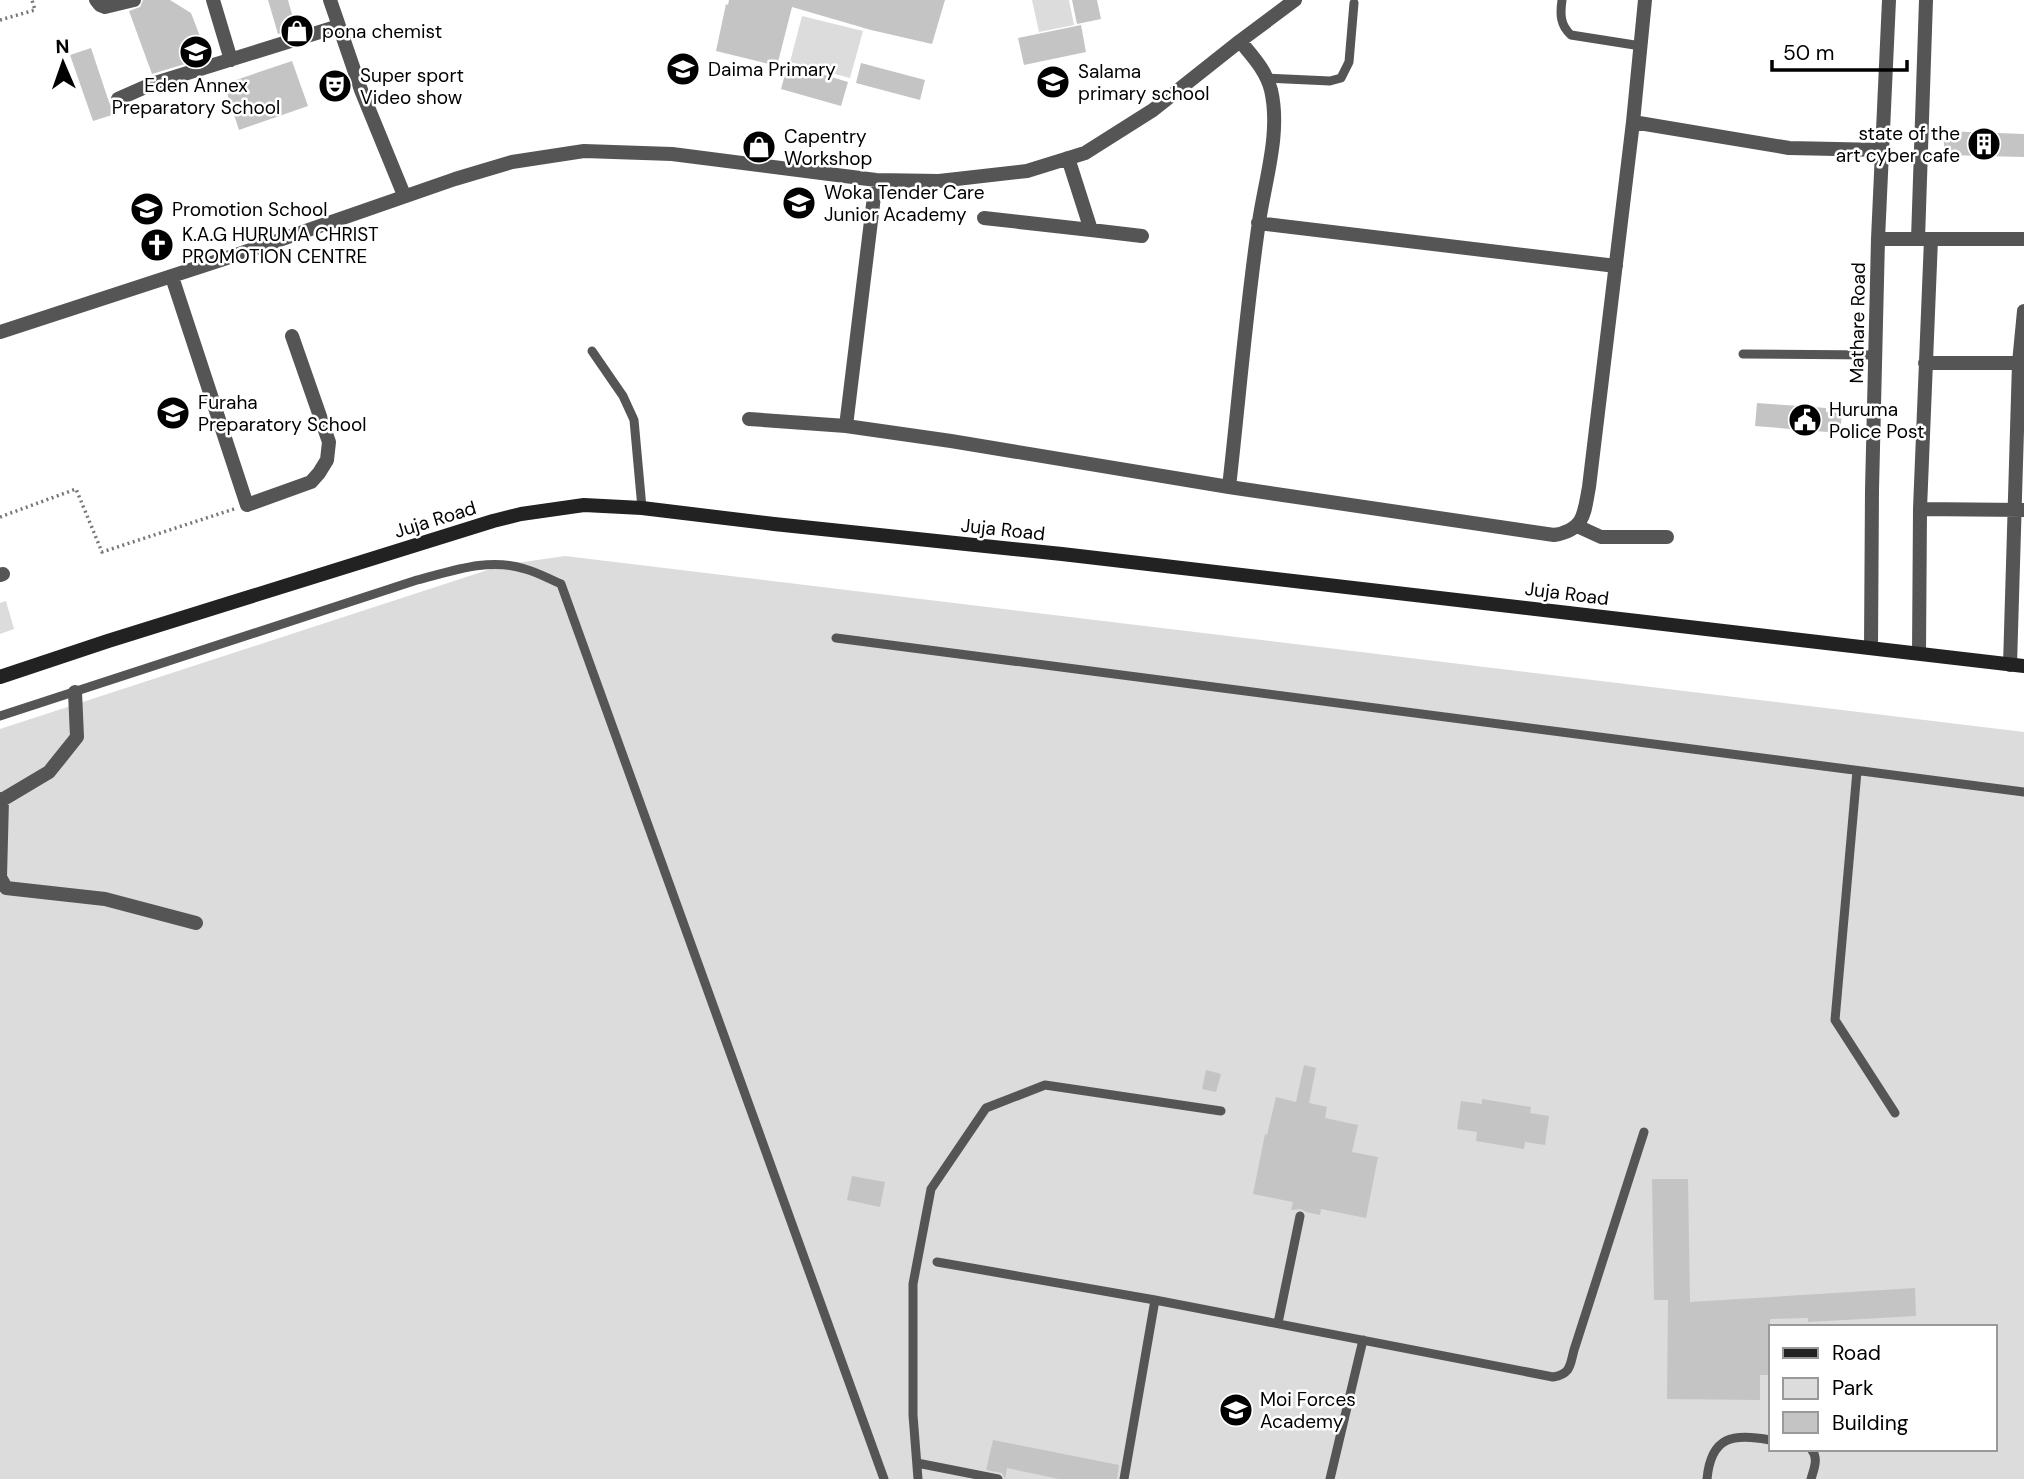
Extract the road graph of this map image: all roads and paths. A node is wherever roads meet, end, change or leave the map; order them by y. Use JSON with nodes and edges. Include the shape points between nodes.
{"nodes":[{"id":1,"x":32,"y":0,"type":"edge"},
{"id":2,"x":96,"y":0,"type":"edge"},
{"id":3,"x":134,"y":0,"type":"edge"},
{"id":4,"x":213,"y":0,"type":"edge"},
{"id":5,"x":330,"y":0,"type":"edge"},
{"id":6,"x":1295,"y":0,"type":"edge"},
{"id":7,"x":1562,"y":0,"type":"edge"},
{"id":8,"x":1645,"y":0,"type":"edge"},
{"id":9,"x":1889,"y":0,"type":"edge"},
{"id":10,"x":1926,"y":0,"type":"edge"},
{"id":11,"x":1354,"y":3,"type":"dead end"},
{"id":12,"x":0,"y":20,"type":"edge"},
{"id":13,"x":339,"y":26,"type":"junction"},
{"id":14,"x":1240,"y":41,"type":"junction"},
{"id":15,"x":1641,"y":46,"type":"junction"},
{"id":16,"x":231,"y":60,"type":"junction"},
{"id":17,"x":1267,"y":78,"type":"junction"},
{"id":18,"x":118,"y":99,"type":"dead end"},
{"id":19,"x":1633,"y":122,"type":"junction"},
{"id":20,"x":1883,"y":150,"type":"junction"},
{"id":21,"x":1068,"y":159,"type":"junction"},
{"id":22,"x":876,"y":180,"type":"junction"},
{"id":23,"x":404,"y":195,"type":"junction"},
{"id":24,"x":984,"y":218,"type":"dead end"},
{"id":25,"x":1258,"y":223,"type":"junction"},
{"id":26,"x":1091,"y":230,"type":"junction"},
{"id":27,"x":1142,"y":236,"type":"dead end"},
{"id":28,"x":1878,"y":239,"type":"junction"},
{"id":29,"x":1925,"y":239,"type":"junction"},
{"id":30,"x":2024,"y":239,"type":"edge"},
{"id":31,"x":1616,"y":266,"type":"junction"},
{"id":32,"x":172,"y":276,"type":"junction"},
{"id":33,"x":2024,"y":311,"type":"edge"},
{"id":34,"x":0,"y":331,"type":"edge"},
{"id":35,"x":292,"y":336,"type":"dead end"},
{"id":36,"x":592,"y":351,"type":"dead end"},
{"id":37,"x":1743,"y":355,"type":"dead end"},
{"id":38,"x":1876,"y":355,"type":"junction"},
{"id":39,"x":1925,"y":363,"type":"junction"},
{"id":40,"x":2021,"y":363,"type":"edge"},
{"id":41,"x":749,"y":419,"type":"dead end"},
{"id":42,"x":846,"y":426,"type":"junction"},
{"id":43,"x":1229,"y":487,"type":"junction"},
{"id":44,"x":247,"y":505,"type":"junction"},
{"id":45,"x":642,"y":508,"type":"junction"},
{"id":46,"x":1920,"y":509,"type":"junction"},
{"id":47,"x":2020,"y":511,"type":"edge"},
{"id":48,"x":0,"y":517,"type":"edge"},
{"id":49,"x":1577,"y":526,"type":"junction"},
{"id":50,"x":1667,"y":537,"type":"dead end"},
{"id":51,"x":836,"y":638,"type":"dead end"},
{"id":52,"x":1871,"y":647,"type":"junction"},
{"id":53,"x":1919,"y":653,"type":"junction"},
{"id":54,"x":2017,"y":666,"type":"edge"},
{"id":55,"x":0,"y":677,"type":"edge"},
{"id":56,"x":75,"y":692,"type":"junction"},
{"id":57,"x":0,"y":716,"type":"edge"},
{"id":58,"x":1857,"y":771,"type":"junction"},
{"id":59,"x":2024,"y":793,"type":"edge"},
{"id":60,"x":1,"y":799,"type":"edge"},
{"id":61,"x":0,"y":877,"type":"edge"},
{"id":62,"x":196,"y":923,"type":"dead end"},
{"id":63,"x":1221,"y":1111,"type":"dead end"},
{"id":64,"x":1895,"y":1113,"type":"dead end"},
{"id":65,"x":1644,"y":1132,"type":"dead end"},
{"id":66,"x":1300,"y":1216,"type":"dead end"},
{"id":67,"x":937,"y":1262,"type":"dead end"},
{"id":68,"x":1155,"y":1300,"type":"junction"},
{"id":69,"x":1278,"y":1323,"type":"junction"},
{"id":70,"x":1363,"y":1340,"type":"junction"},
{"id":71,"x":1769,"y":1440,"type":"edge"},
{"id":72,"x":1813,"y":1451,"type":"edge"},
{"id":73,"x":917,"y":1463,"type":"junction"},
{"id":74,"x":884,"y":1479,"type":"edge"},
{"id":75,"x":918,"y":1479,"type":"edge"},
{"id":76,"x":998,"y":1479,"type":"edge"},
{"id":77,"x":1124,"y":1479,"type":"edge"},
{"id":78,"x":1330,"y":1479,"type":"edge"},
{"id":79,"x":1707,"y":1479,"type":"edge"},
{"id":80,"x":1811,"y":1479,"type":"edge"}],
"edges":[{"from":1,"to":12,"type":"path","via":[[36,10]]},
{"from":2,"to":3,"type":"street","via":[[105,7]]},
{"from":4,"to":16,"type":"street"},
{"from":5,"to":13,"type":"street"},
{"from":6,"to":14,"type":"street"},
{"from":7,"to":15,"type":"lane","via":[[1564,29],[1572,35]]},
{"from":8,"to":15,"type":"street"},
{"from":9,"to":20,"type":"street","name":"Mathare Road"},
{"from":10,"to":29,"type":"street"},
{"from":11,"to":17,"type":"lane","via":[[1349,62],[1341,78]]},
{"from":13,"to":16,"type":"street"},
{"from":13,"to":23,"type":"street"},
{"from":14,"to":17,"type":"street"},
{"from":14,"to":21,"type":"street","via":[[1153,110]]},
{"from":15,"to":19,"type":"street"},
{"from":16,"to":18,"type":"street"},
{"from":17,"to":25,"type":"street","via":[[1273,124]]},
{"from":19,"to":20,"type":"street","via":[[1789,148]]},
{"from":19,"to":31,"type":"street"},
{"from":20,"to":28,"type":"street","name":"Mathare Road"},
{"from":21,"to":22,"type":"street","via":[[1027,171],[939,181]]},
{"from":21,"to":26,"type":"street"},
{"from":22,"to":23,"type":"street","via":[[672,154],[584,151],[512,162]]},
{"from":22,"to":42,"type":"street"},
{"from":23,"to":32,"type":"street"},
{"from":24,"to":26,"type":"street"},
{"from":25,"to":31,"type":"street"},
{"from":25,"to":43,"type":"street"},
{"from":26,"to":27,"type":"street"},
{"from":28,"to":29,"type":"street"},
{"from":28,"to":38,"type":"street","name":"Mathare Road"},
{"from":29,"to":30,"type":"street"},
{"from":29,"to":39,"type":"street"},
{"from":31,"to":49,"type":"street","via":[[1589,487]]},
{"from":32,"to":34,"type":"street"},
{"from":32,"to":44,"type":"street"},
{"from":33,"to":40,"type":"street"},
{"from":35,"to":44,"type":"street","via":[[329,442],[327,460],[310,482]]},
{"from":36,"to":45,"type":"lane","via":[[634,420]]},
{"from":37,"to":38,"type":"lane"},
{"from":38,"to":52,"type":"street","name":"Mathare Road"},
{"from":39,"to":40,"type":"street"},
{"from":39,"to":46,"type":"street"},
{"from":40,"to":47,"type":"street"},
{"from":41,"to":42,"type":"street"},
{"from":42,"to":43,"type":"street"},
{"from":43,"to":49,"type":"street","via":[[1554,535]]},
{"from":44,"to":48,"type":"path","via":[[102,552],[76,489]]},
{"from":45,"to":52,"type":"main road","name":"Juja Road"},
{"from":45,"to":55,"type":"main road","name":"Juja Road","via":[[584,505],[493,521]]},
{"from":46,"to":47,"type":"street"},
{"from":46,"to":53,"type":"street"},
{"from":47,"to":54,"type":"street"},
{"from":49,"to":50,"type":"street","via":[[1601,537]]},
{"from":51,"to":58,"type":"lane"},
{"from":52,"to":53,"type":"main road","name":"Juja Road"},
{"from":53,"to":54,"type":"main road","name":"Juja Road"},
{"from":56,"to":57,"type":"lane"},
{"from":56,"to":60,"type":"street","via":[[77,737],[48,772]]},
{"from":56,"to":74,"type":"lane","via":[[471,565],[525,568],[561,584]]},
{"from":58,"to":59,"type":"lane"},
{"from":58,"to":64,"type":"lane","via":[[1835,1020]]},
{"from":60,"to":61,"type":"street"},
{"from":61,"to":62,"type":"street","via":[[6,888],[105,899]]},
{"from":63,"to":73,"type":"lane","via":[[1045,1085],[986,1108],[931,1189],[913,1284]]},
{"from":65,"to":70,"type":"lane","via":[[1563,1375],[1511,1370]]},
{"from":66,"to":69,"type":"lane"},
{"from":67,"to":68,"type":"lane"},
{"from":68,"to":69,"type":"lane"},
{"from":68,"to":77,"type":"lane"},
{"from":69,"to":70,"type":"lane"},
{"from":70,"to":78,"type":"lane"},
{"from":71,"to":79,"type":"lane","via":[[1749,1436],[1719,1443]]},
{"from":72,"to":80,"type":"lane","via":[[1816,1464]]},
{"from":73,"to":75,"type":"lane"},
{"from":73,"to":76,"type":"lane"}]}
